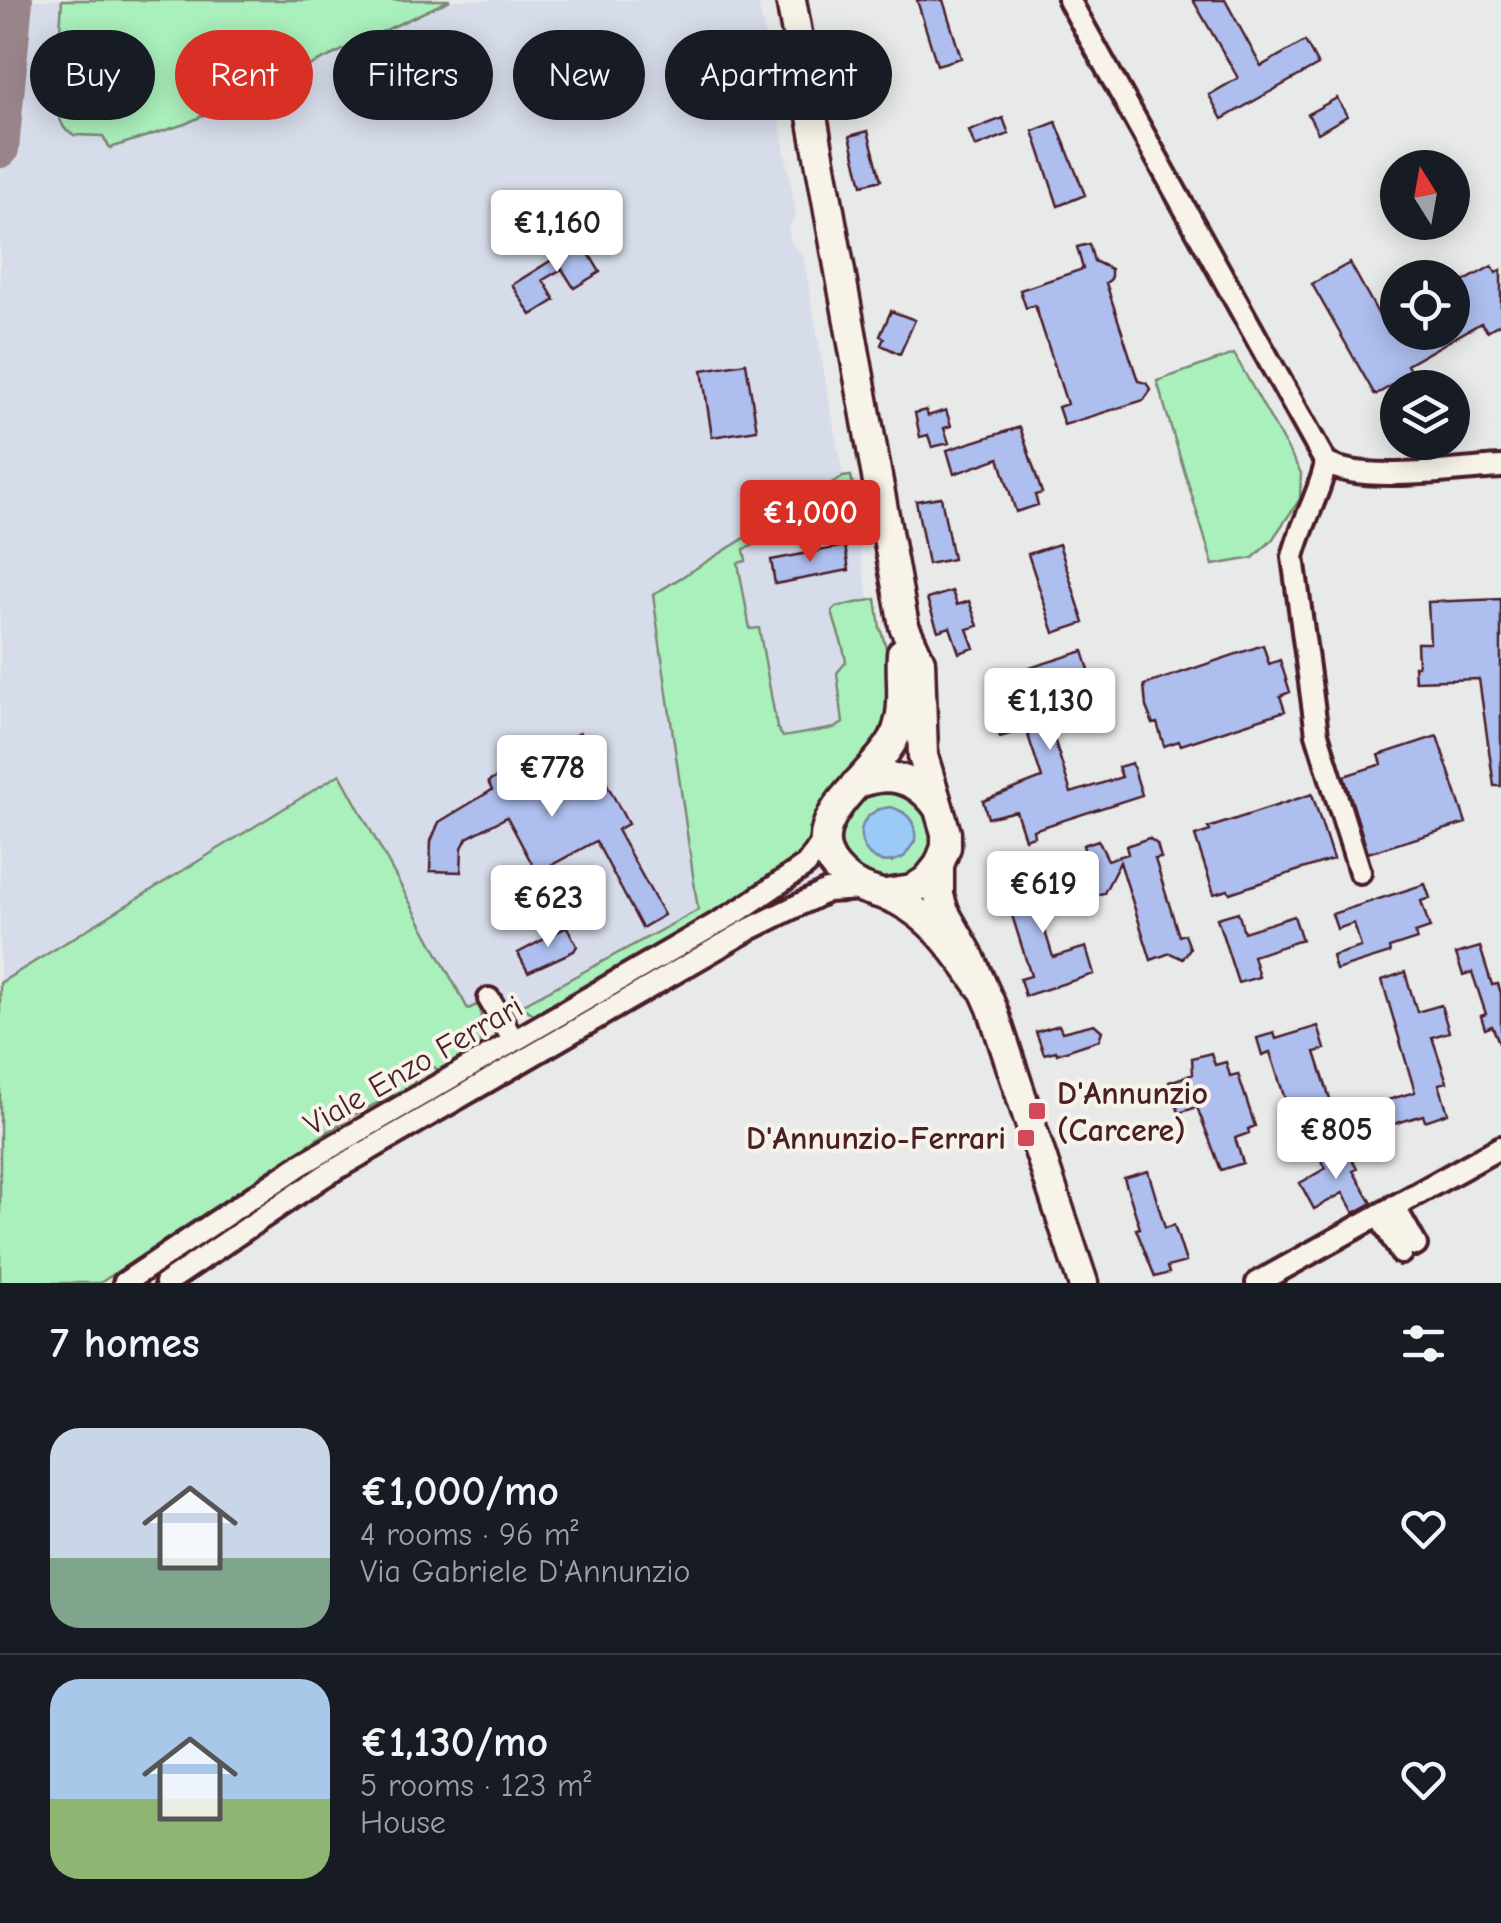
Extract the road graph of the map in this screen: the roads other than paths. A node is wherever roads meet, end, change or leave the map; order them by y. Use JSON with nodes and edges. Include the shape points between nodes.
{"nodes":[{"id":1,"x":791,"y":0,"type":"edge"},
{"id":2,"x":1068,"y":0,"type":"edge"},
{"id":3,"x":1326,"y":462,"type":"junction"},
{"id":4,"x":1501,"y":467,"type":"edge"},
{"id":5,"x":904,"y":626,"type":"junction"},
{"id":6,"x":855,"y":785,"type":"junction"},
{"id":7,"x":938,"y":807,"type":"junction"},
{"id":8,"x":826,"y":838,"type":"junction"},
{"id":9,"x":939,"y":865,"type":"junction"},
{"id":10,"x":1360,"y":872,"type":"dead end"},
{"id":11,"x":874,"y":891,"type":"junction"},
{"id":12,"x":745,"y":920,"type":"junction"},
{"id":13,"x":982,"y":988,"type":"junction"},
{"id":14,"x":490,"y":999,"type":"dead end"},
{"id":15,"x":514,"y":1041,"type":"junction"},
{"id":16,"x":1501,"y":1147,"type":"edge"},
{"id":17,"x":1386,"y":1210,"type":"junction"},
{"id":18,"x":1408,"y":1249,"type":"dead end"},
{"id":19,"x":124,"y":1283,"type":"edge"},
{"id":20,"x":166,"y":1283,"type":"edge"},
{"id":21,"x":1083,"y":1283,"type":"edge"},
{"id":22,"x":1258,"y":1283,"type":"edge"}],
"edges":[{"from":1,"to":5,"type":"main road"},
{"from":2,"to":3,"type":"street"},
{"from":3,"to":4,"type":"street","via":[[1342,472],[1368,474]]},
{"from":3,"to":10,"type":"street","via":[[1293,557],[1317,734]]},
{"from":5,"to":6,"type":"main road","via":[[901,718],[886,751]]},
{"from":5,"to":7,"type":"main road","via":[[920,660],[923,756]]},
{"from":6,"to":7,"type":"main road","via":[[894,777],[920,787]]},
{"from":6,"to":8,"type":"main road","via":[[838,802]]},
{"from":7,"to":9,"type":"main road","via":[[946,833]]},
{"from":8,"to":11,"type":"main road","via":[[847,879]]},
{"from":8,"to":12,"type":"street"},
{"from":9,"to":11,"type":"main road","via":[[912,890]]},
{"from":9,"to":13,"type":"main road","via":[[944,912]]},
{"from":11,"to":12,"type":"street","via":[[826,891]]},
{"from":11,"to":13,"type":"main road","via":[[941,932]]},
{"from":12,"to":15,"type":"street","name":"Viale Enzo Ferrari"},
{"from":12,"to":20,"type":"street","name":"Viale Enzo Ferrari","via":[[324,1176]]},
{"from":13,"to":21,"type":"main road"},
{"from":14,"to":15,"type":"street"},
{"from":15,"to":19,"type":"street","name":"Viale Enzo Ferrari","via":[[302,1164]]},
{"from":16,"to":17,"type":"street"},
{"from":17,"to":18,"type":"street"},
{"from":17,"to":22,"type":"street"}]}
